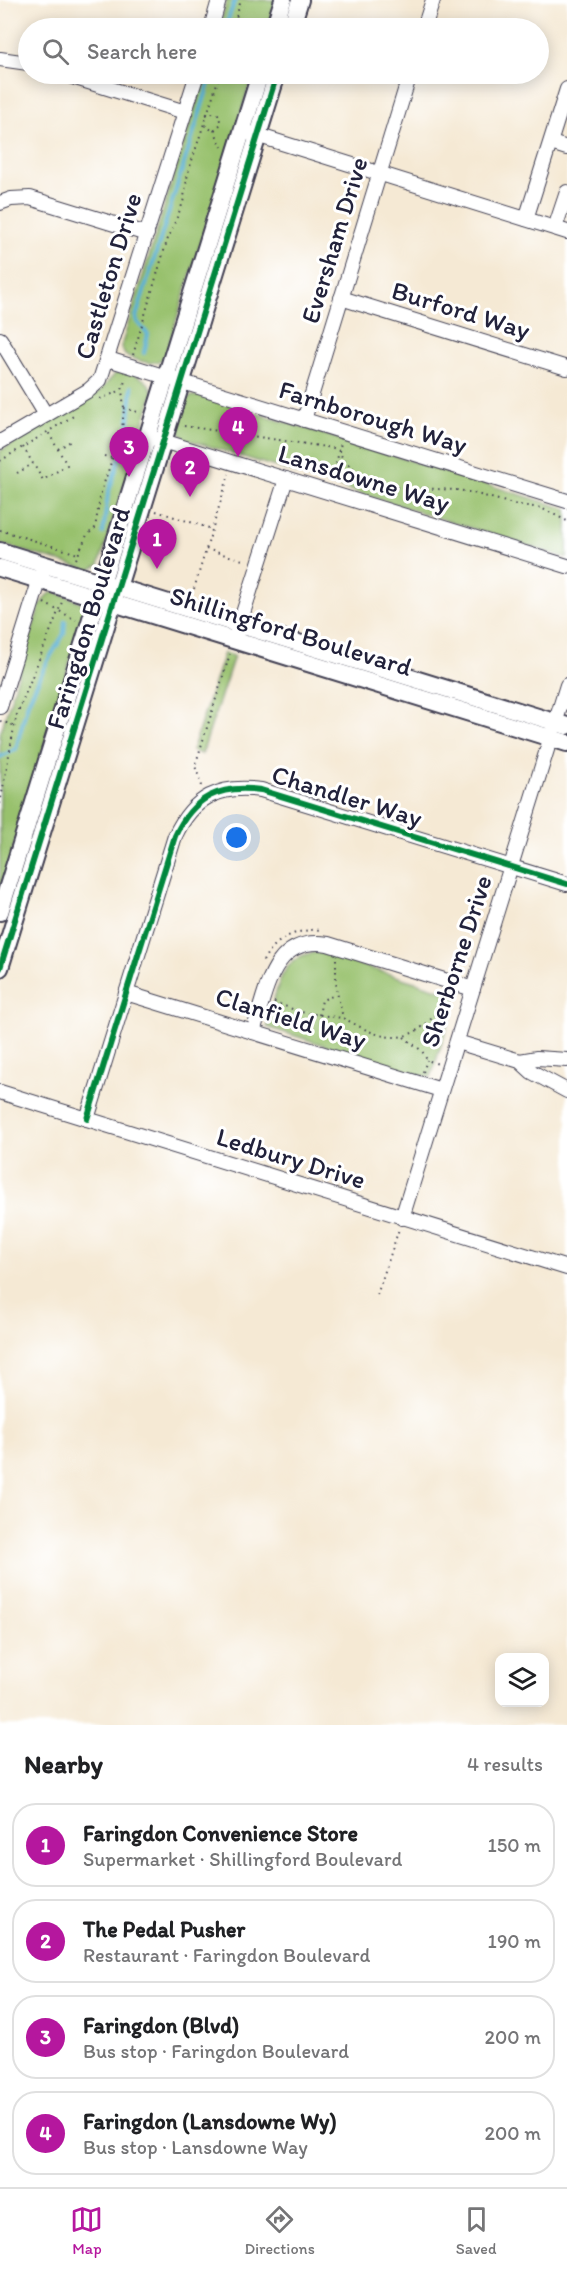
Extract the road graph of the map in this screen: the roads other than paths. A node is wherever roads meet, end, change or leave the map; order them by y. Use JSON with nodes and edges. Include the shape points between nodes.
{"nodes":[{"id":1,"x":219,"y":0,"type":"edge"},
{"id":2,"x":283,"y":0,"type":"edge"},
{"id":3,"x":300,"y":0,"type":"edge"},
{"id":4,"x":433,"y":0,"type":"edge"},
{"id":5,"x":214,"y":18,"type":"edge"},
{"id":6,"x":277,"y":18,"type":"edge"},
{"id":7,"x":294,"y":18,"type":"edge"},
{"id":8,"x":427,"y":18,"type":"edge"},
{"id":9,"x":0,"y":59,"type":"edge"},
{"id":10,"x":18,"y":62,"type":"edge"},
{"id":11,"x":95,"y":84,"type":"edge"},
{"id":12,"x":194,"y":84,"type":"edge"},
{"id":13,"x":258,"y":84,"type":"edge"},
{"id":14,"x":272,"y":84,"type":"edge"},
{"id":15,"x":407,"y":84,"type":"edge"},
{"id":16,"x":567,"y":89,"type":"edge"},
{"id":17,"x":185,"y":112,"type":"junction"},
{"id":18,"x":250,"y":133,"type":"junction"},
{"id":19,"x":551,"y":142,"type":"junction"},
{"id":20,"x":567,"y":148,"type":"edge"},
{"id":21,"x":379,"y":173,"type":"junction"},
{"id":22,"x":567,"y":192,"type":"edge"},
{"id":23,"x":0,"y":203,"type":"edge"},
{"id":24,"x":526,"y":219,"type":"junction"},
{"id":25,"x":561,"y":230,"type":"edge"},
{"id":26,"x":147,"y":234,"type":"junction"},
{"id":27,"x":342,"y":298,"type":"junction"},
{"id":28,"x":0,"y":339,"type":"edge"},
{"id":29,"x":108,"y":359,"type":"junction"},
{"id":30,"x":567,"y":368,"type":"edge"},
{"id":31,"x":174,"y":380,"type":"junction"},
{"id":32,"x":46,"y":415,"type":"junction"},
{"id":33,"x":304,"y":420,"type":"junction"},
{"id":34,"x":155,"y":438,"type":"junction"},
{"id":35,"x":0,"y":442,"type":"edge"},
{"id":36,"x":286,"y":479,"type":"junction"},
{"id":37,"x":567,"y":501,"type":"edge"},
{"id":38,"x":0,"y":551,"type":"edge"},
{"id":39,"x":567,"y":566,"type":"edge"},
{"id":40,"x":0,"y":568,"type":"edge"},
{"id":41,"x":42,"y":572,"type":"junction"},
{"id":42,"x":107,"y":592,"type":"junction"},
{"id":43,"x":235,"y":639,"type":"junction"},
{"id":44,"x":567,"y":685,"type":"edge"},
{"id":45,"x":1,"y":703,"type":"edge"},
{"id":46,"x":558,"y":729,"type":"edge"},
{"id":47,"x":567,"y":743,"type":"edge"},
{"id":48,"x":30,"y":842,"type":"junction"},
{"id":49,"x":511,"y":867,"type":"junction"},
{"id":50,"x":567,"y":884,"type":"edge"},
{"id":51,"x":0,"y":912,"type":"edge"},
{"id":52,"x":0,"y":968,"type":"edge"},
{"id":53,"x":473,"y":989,"type":"junction"},
{"id":54,"x":126,"y":993,"type":"junction"},
{"id":55,"x":254,"y":1032,"type":"junction"},
{"id":56,"x":457,"y":1042,"type":"junction"},
{"id":57,"x":567,"y":1060,"type":"edge"},
{"id":58,"x":520,"y":1061,"type":"junction"},
{"id":59,"x":441,"y":1090,"type":"junction"},
{"id":60,"x":567,"y":1091,"type":"edge"},
{"id":61,"x":0,"y":1092,"type":"edge"},
{"id":62,"x":87,"y":1119,"type":"junction"},
{"id":63,"x":402,"y":1218,"type":"junction"},
{"id":64,"x":567,"y":1268,"type":"edge"}],
"edges":[{"from":1,"to":5,"type":"street"},
{"from":2,"to":6,"type":"street"},
{"from":3,"to":7,"type":"street"},
{"from":4,"to":8,"type":"street"},
{"from":9,"to":10,"type":"street"},
{"from":11,"to":17,"type":"street"},
{"from":12,"to":17,"type":"street","name":"Castleton Drive"},
{"from":13,"to":18,"type":"street","name":"Faringdon Boulevard"},
{"from":14,"to":18,"type":"street","name":"Faringdon Boulevard"},
{"from":15,"to":21,"type":"street","name":"Eversham Drive"},
{"from":16,"to":19,"type":"street"},
{"from":17,"to":26,"type":"street","name":"Castleton Drive"},
{"from":18,"to":21,"type":"street"},
{"from":18,"to":31,"type":"street","name":"Faringdon Boulevard"},
{"from":19,"to":20,"type":"street"},
{"from":19,"to":24,"type":"street"},
{"from":21,"to":24,"type":"street"},
{"from":21,"to":27,"type":"street","name":"Eversham Drive"},
{"from":22,"to":25,"type":"street"},
{"from":23,"to":26,"type":"street","via":[[30,198]]},
{"from":24,"to":25,"type":"street"},
{"from":26,"to":29,"type":"street","name":"Castleton Drive"},
{"from":27,"to":30,"type":"street","name":"Burford Way"},
{"from":27,"to":33,"type":"street","name":"Eversham Drive"},
{"from":28,"to":32,"type":"street"},
{"from":29,"to":31,"type":"street","name":"Farnborough Way"},
{"from":29,"to":32,"type":"street","name":"Castleton Drive","via":[[96,385]]},
{"from":31,"to":33,"type":"street","name":"Farnborough Way"},
{"from":31,"to":34,"type":"street","name":"Faringdon Boulevard"},
{"from":32,"to":35,"type":"street","name":"Castleton Drive"},
{"from":33,"to":37,"type":"street","name":"Farnborough Way"},
{"from":34,"to":36,"type":"street","name":"Lansdowne Way"},
{"from":34,"to":42,"type":"street","name":"Faringdon Boulevard"},
{"from":36,"to":39,"type":"street","name":"Lansdowne Way"},
{"from":36,"to":43,"type":"street"},
{"from":38,"to":41,"type":"street","name":"Shillingford Boulevard"},
{"from":40,"to":41,"type":"street","name":"Shillingford Boulevard"},
{"from":41,"to":42,"type":"street","name":"Shillingford Boulevard"},
{"from":41,"to":45,"type":"street"},
{"from":42,"to":43,"type":"street","name":"Shillingford Boulevard"},
{"from":42,"to":48,"type":"street","name":"Faringdon Boulevard"},
{"from":43,"to":46,"type":"street","name":"Shillingford Boulevard"},
{"from":44,"to":46,"type":"street","name":"Sherborne Drive"},
{"from":46,"to":47,"type":"street","name":"Shillingford Boulevard"},
{"from":46,"to":49,"type":"street","name":"Sherborne Drive"},
{"from":48,"to":51,"type":"street","name":"Faringdon Boulevard"},
{"from":48,"to":52,"type":"street","name":"Faringdon Boulevard"},
{"from":49,"to":50,"type":"street","name":"Chandler Way"},
{"from":49,"to":53,"type":"street","name":"Sherborne Drive"},
{"from":49,"to":54,"type":"street","name":"Chandler Way","via":[[261,790],[232,788],[208,796],[188,814],[175,836]]},
{"from":53,"to":55,"type":"street","via":[[339,947],[309,943],[278,961]]},
{"from":53,"to":56,"type":"street","name":"Sherborne Drive"},
{"from":54,"to":55,"type":"street","name":"Clanfield Way"},
{"from":54,"to":62,"type":"street","name":"Chandler Way"},
{"from":55,"to":59,"type":"street","name":"Clanfield Way"},
{"from":56,"to":58,"type":"street"},
{"from":56,"to":59,"type":"street","name":"Sherborne Drive"},
{"from":57,"to":58,"type":"street"},
{"from":58,"to":60,"type":"street"},
{"from":59,"to":63,"type":"street","name":"Sherborne Drive"},
{"from":61,"to":62,"type":"street","name":"Ledbury Drive"},
{"from":62,"to":63,"type":"street","name":"Ledbury Drive"},
{"from":63,"to":64,"type":"street","name":"Ledbury Drive"}]}
